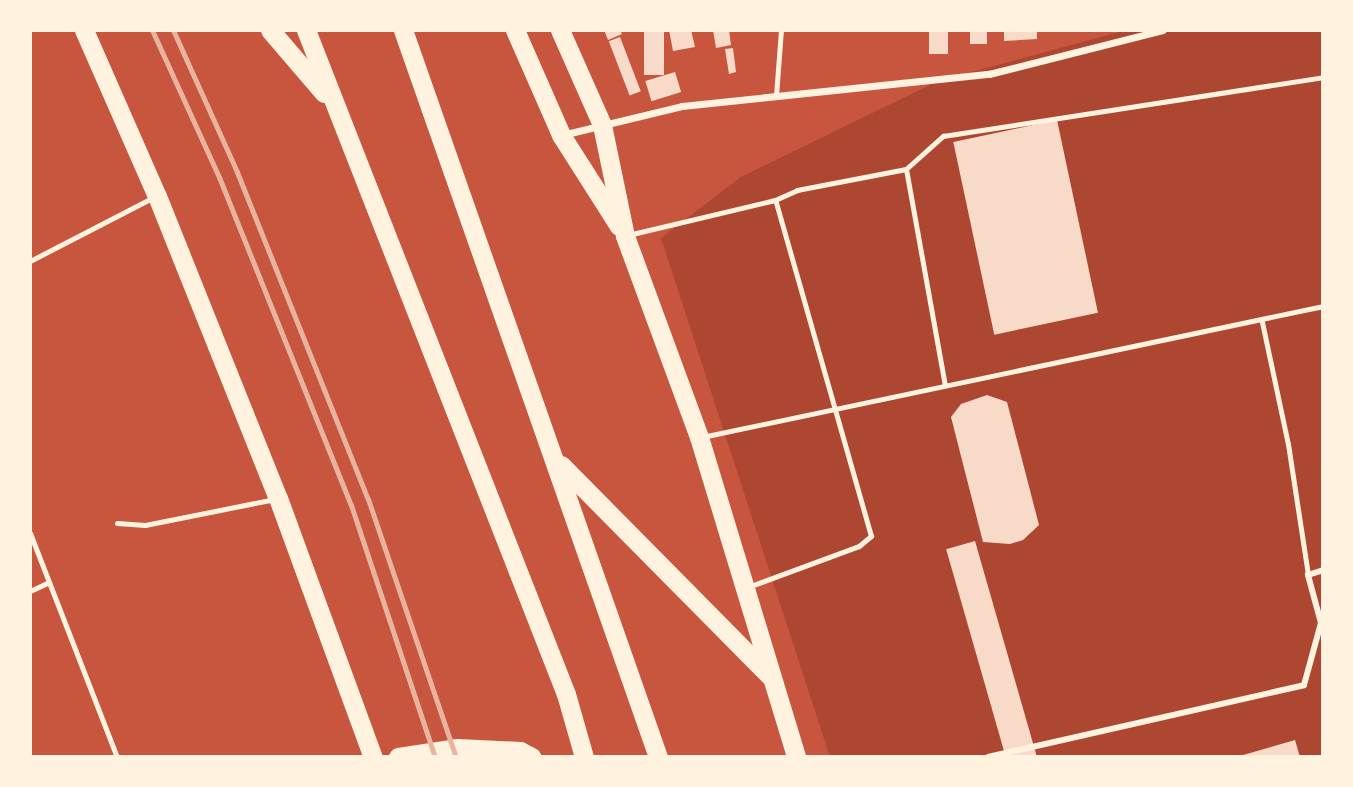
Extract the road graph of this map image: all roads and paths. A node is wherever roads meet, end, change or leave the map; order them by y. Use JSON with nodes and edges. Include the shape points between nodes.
{"nodes":[{"id":1,"x":84,"y":30,"type":"edge"},
{"id":2,"x":270,"y":30,"type":"edge"},
{"id":3,"x":306,"y":30,"type":"edge"},
{"id":4,"x":403,"y":30,"type":"edge"},
{"id":5,"x":414,"y":30,"type":"edge"},
{"id":6,"x":515,"y":30,"type":"edge"},
{"id":7,"x":560,"y":30,"type":"edge"},
{"id":8,"x":781,"y":30,"type":"edge"},
{"id":9,"x":1163,"y":30,"type":"edge"},
{"id":10,"x":414,"y":61,"type":"junction"},
{"id":11,"x":1323,"y":77,"type":"edge"},
{"id":12,"x":776,"y":96,"type":"junction"},
{"id":13,"x":334,"y":104,"type":"junction"},
{"id":14,"x":602,"y":125,"type":"junction"},
{"id":15,"x":561,"y":135,"type":"junction"},
{"id":16,"x":905,"y":169,"type":"junction"},
{"id":17,"x":157,"y":196,"type":"junction"},
{"id":18,"x":775,"y":200,"type":"junction"},
{"id":19,"x":625,"y":236,"type":"junction"},
{"id":20,"x":30,"y":261,"type":"edge"},
{"id":21,"x":1323,"y":306,"type":"edge"},
{"id":22,"x":1262,"y":321,"type":"junction"},
{"id":23,"x":945,"y":386,"type":"junction"},
{"id":24,"x":834,"y":408,"type":"junction"},
{"id":25,"x":699,"y":437,"type":"junction"},
{"id":26,"x":556,"y":460,"type":"junction"},
{"id":27,"x":278,"y":498,"type":"junction"},
{"id":28,"x":117,"y":523,"type":"dead end"},
{"id":29,"x":30,"y":533,"type":"edge"},
{"id":30,"x":1323,"y":570,"type":"edge"},
{"id":31,"x":1308,"y":575,"type":"junction"},
{"id":32,"x":49,"y":582,"type":"junction"},
{"id":33,"x":745,"y":588,"type":"junction"},
{"id":34,"x":30,"y":591,"type":"edge"},
{"id":35,"x":772,"y":679,"type":"junction"},
{"id":36,"x":117,"y":757,"type":"edge"},
{"id":37,"x":373,"y":757,"type":"edge"},
{"id":38,"x":398,"y":757,"type":"edge"},
{"id":39,"x":532,"y":757,"type":"edge"},
{"id":40,"x":584,"y":757,"type":"edge"},
{"id":41,"x":658,"y":757,"type":"edge"},
{"id":42,"x":796,"y":757,"type":"edge"},
{"id":43,"x":988,"y":757,"type":"edge"}],
"edges":[{"from":1,"to":17,"type":"highway"},
{"from":2,"to":13,"type":"highway"},
{"from":3,"to":13,"type":"highway"},
{"from":4,"to":10,"type":"highway"},
{"from":5,"to":10,"type":"highway"},
{"from":6,"to":15,"type":"highway"},
{"from":7,"to":14,"type":"highway"},
{"from":8,"to":12,"type":"lane"},
{"from":9,"to":12,"type":"street","via":[[989,74]]},
{"from":10,"to":26,"type":"highway"},
{"from":11,"to":16,"type":"lane","via":[[943,136]]},
{"from":12,"to":14,"type":"street","via":[[682,106]]},
{"from":13,"to":40,"type":"highway","via":[[566,694]]},
{"from":14,"to":15,"type":"street"},
{"from":14,"to":19,"type":"highway"},
{"from":15,"to":19,"type":"highway"},
{"from":16,"to":18,"type":"lane","via":[[797,190]]},
{"from":16,"to":23,"type":"lane"},
{"from":17,"to":20,"type":"lane"},
{"from":17,"to":27,"type":"highway"},
{"from":18,"to":19,"type":"lane"},
{"from":18,"to":24,"type":"lane"},
{"from":19,"to":25,"type":"highway"},
{"from":21,"to":22,"type":"lane"},
{"from":22,"to":23,"type":"lane"},
{"from":22,"to":31,"type":"lane","via":[[1288,444]]},
{"from":23,"to":24,"type":"lane"},
{"from":24,"to":25,"type":"lane"},
{"from":24,"to":33,"type":"lane","via":[[871,536],[859,546]]},
{"from":25,"to":33,"type":"highway"},
{"from":26,"to":35,"type":"highway"},
{"from":26,"to":41,"type":"highway"},
{"from":27,"to":28,"type":"lane","via":[[145,525]]},
{"from":27,"to":37,"type":"highway"},
{"from":29,"to":32,"type":"lane"},
{"from":30,"to":31,"type":"street"},
{"from":31,"to":43,"type":"street","via":[[1321,623],[1304,685]]},
{"from":32,"to":34,"type":"lane"},
{"from":32,"to":36,"type":"lane"},
{"from":33,"to":35,"type":"highway"},
{"from":35,"to":42,"type":"highway"},
{"from":38,"to":39,"type":"highway","via":[[457,748],[520,751]]}]}
